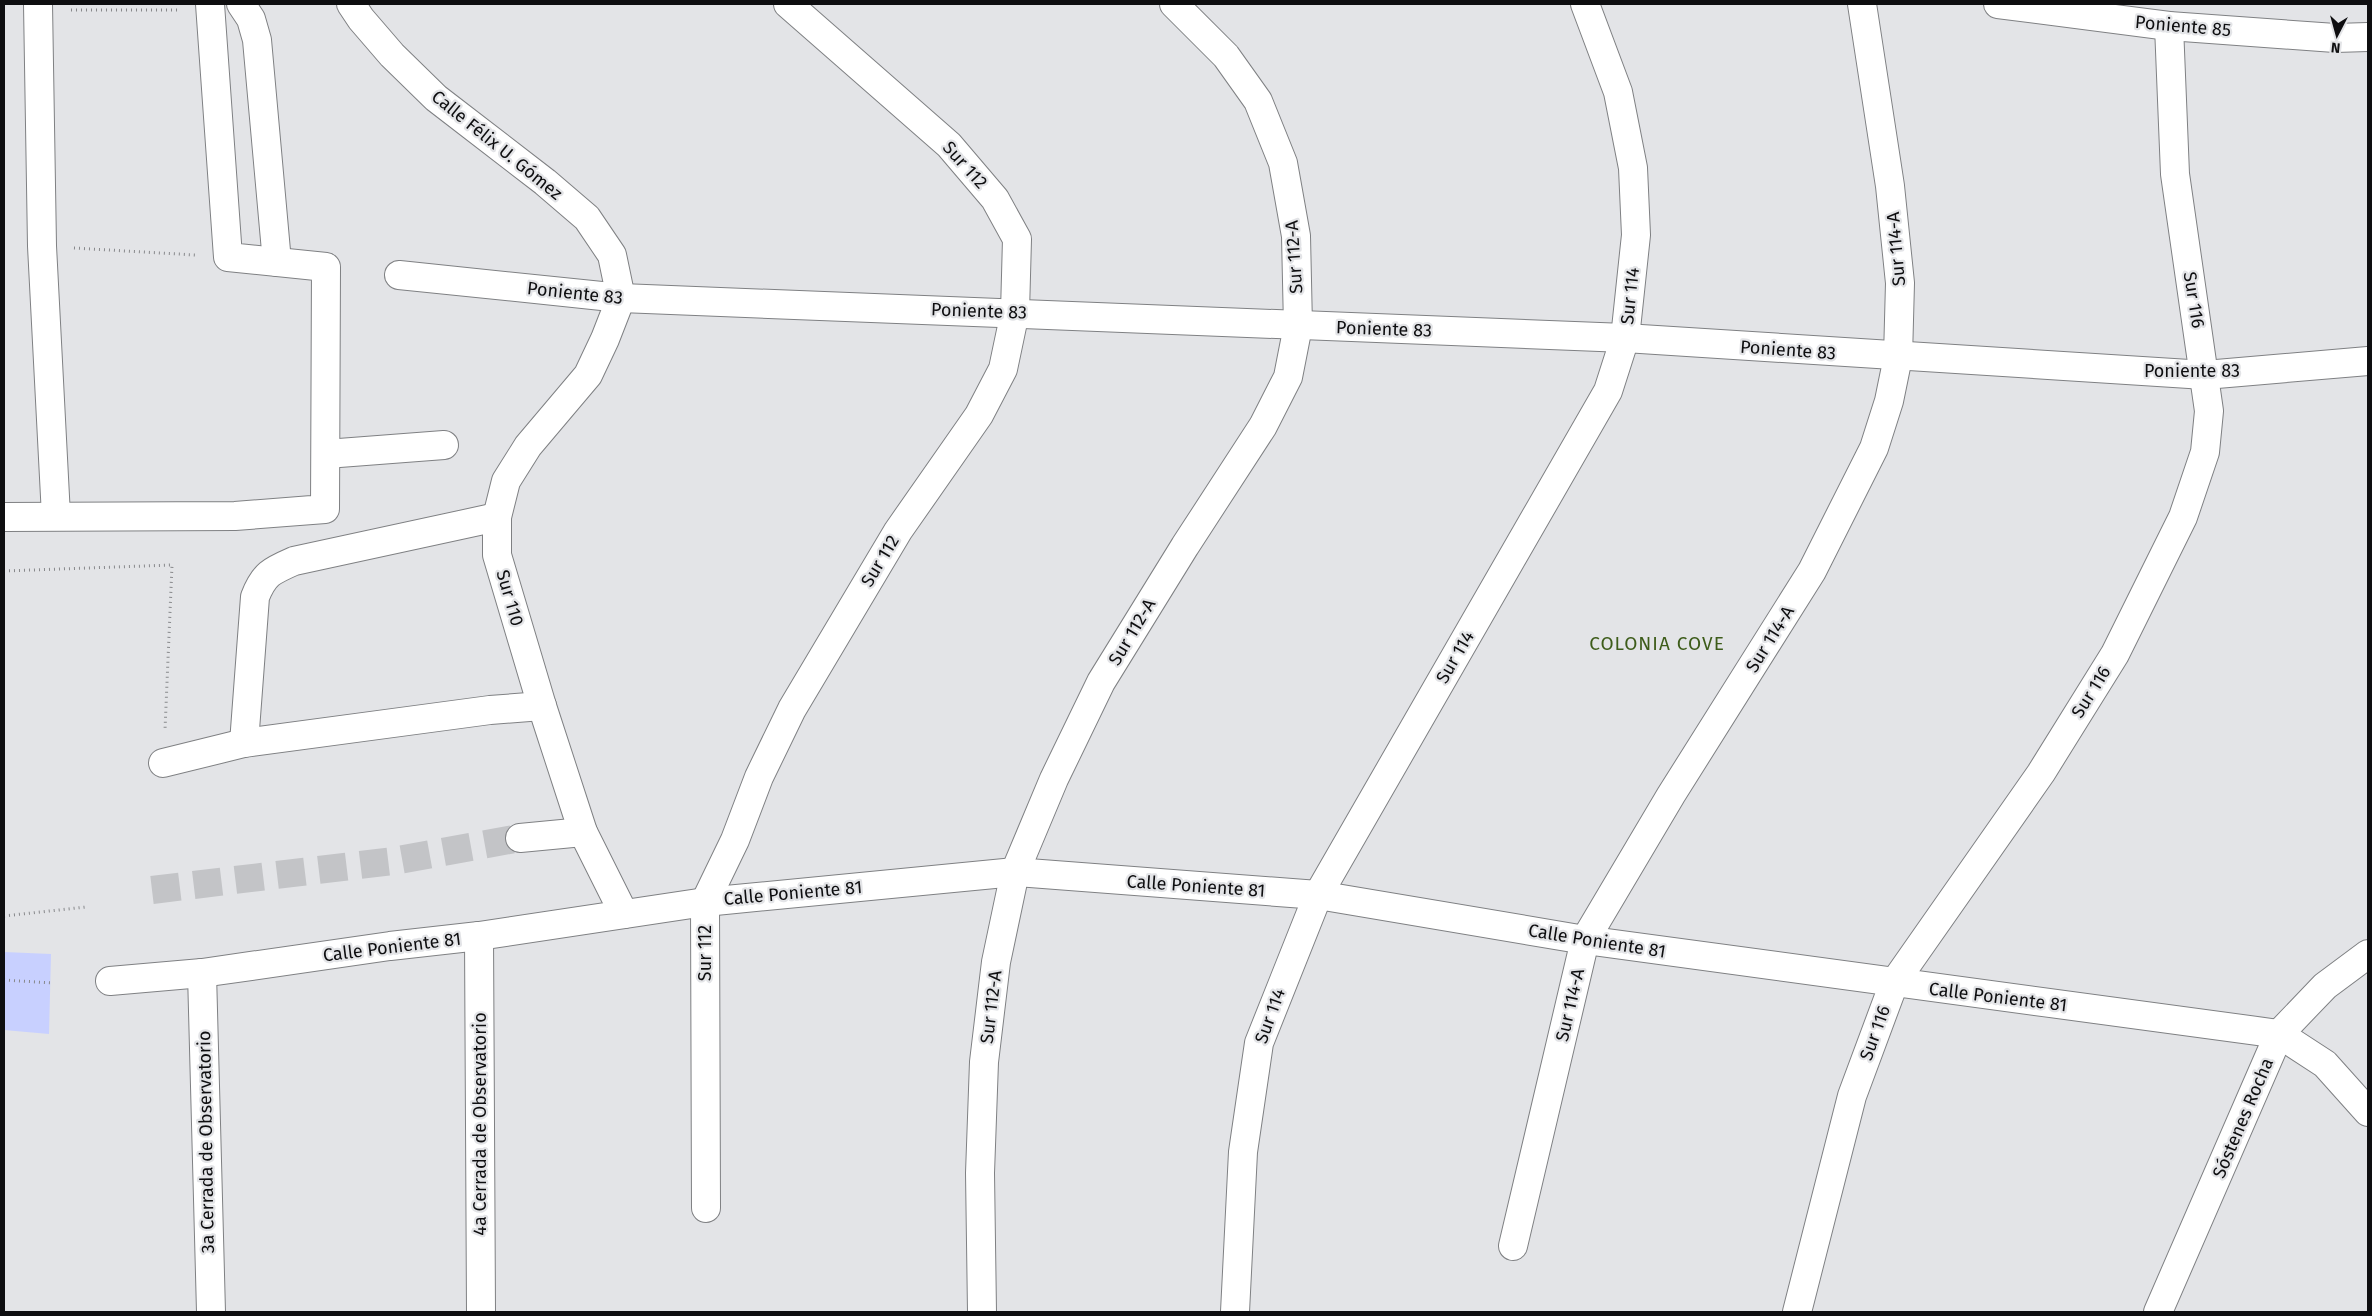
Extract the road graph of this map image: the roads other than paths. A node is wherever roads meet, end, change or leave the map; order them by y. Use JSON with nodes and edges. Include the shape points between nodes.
{"nodes":[{"id":1,"x":241,"y":4,"type":"edge"},
{"id":2,"x":351,"y":4,"type":"edge"},
{"id":3,"x":788,"y":4,"type":"edge"},
{"id":4,"x":1174,"y":4,"type":"edge"},
{"id":5,"x":1585,"y":4,"type":"edge"},
{"id":6,"x":1862,"y":4,"type":"edge"},
{"id":7,"x":1998,"y":4,"type":"edge"},
{"id":8,"x":38,"y":7,"type":"edge"},
{"id":9,"x":211,"y":7,"type":"edge"},
{"id":10,"x":2169,"y":26,"type":"junction"},
{"id":11,"x":2368,"y":37,"type":"edge"},
{"id":12,"x":277,"y":262,"type":"junction"},
{"id":13,"x":399,"y":276,"type":"dead end"},
{"id":14,"x":621,"y":298,"type":"junction"},
{"id":15,"x":1015,"y":312,"type":"junction"},
{"id":16,"x":1298,"y":326,"type":"junction"},
{"id":17,"x":1625,"y":338,"type":"junction"},
{"id":18,"x":1898,"y":357,"type":"junction"},
{"id":19,"x":2368,"y":361,"type":"edge"},
{"id":20,"x":2205,"y":375,"type":"junction"},
{"id":21,"x":444,"y":445,"type":"dead end"},
{"id":22,"x":326,"y":454,"type":"junction"},
{"id":23,"x":56,"y":516,"type":"junction"},
{"id":24,"x":4,"y":517,"type":"edge"},
{"id":25,"x":497,"y":517,"type":"junction"},
{"id":26,"x":542,"y":706,"type":"junction"},
{"id":27,"x":244,"y":743,"type":"junction"},
{"id":28,"x":163,"y":763,"type":"road end"},
{"id":29,"x":583,"y":832,"type":"junction"},
{"id":30,"x":520,"y":838,"type":"tunnel mouth"},
{"id":31,"x":1015,"y":872,"type":"junction"},
{"id":32,"x":1318,"y":895,"type":"junction"},
{"id":33,"x":705,"y":902,"type":"junction"},
{"id":34,"x":624,"y":914,"type":"junction"},
{"id":35,"x":479,"y":936,"type":"junction"},
{"id":36,"x":1585,"y":940,"type":"junction"},
{"id":37,"x":2368,"y":954,"type":"edge"},
{"id":38,"x":202,"y":973,"type":"junction"},
{"id":39,"x":110,"y":981,"type":"dead end"},
{"id":40,"x":1894,"y":983,"type":"junction"},
{"id":41,"x":2279,"y":1034,"type":"junction"},
{"id":42,"x":2368,"y":1112,"type":"edge"},
{"id":43,"x":706,"y":1208,"type":"dead end"},
{"id":44,"x":1513,"y":1246,"type":"dead end"},
{"id":45,"x":211,"y":1312,"type":"edge"},
{"id":46,"x":482,"y":1312,"type":"edge"},
{"id":47,"x":982,"y":1312,"type":"edge"},
{"id":48,"x":1235,"y":1312,"type":"edge"},
{"id":49,"x":1797,"y":1312,"type":"edge"},
{"id":50,"x":2158,"y":1312,"type":"edge"}],
"edges":[{"from":1,"to":12,"type":"street","via":[[251,19],[257,40]]},
{"from":2,"to":14,"type":"street","name":"Calle Félix U. Gómez","via":[[392,55],[436,98],[586,218],[612,255]]},
{"from":3,"to":15,"type":"street","name":"Sur 112","via":[[948,145],[996,199],[1017,239]]},
{"from":4,"to":16,"type":"street","name":"Sur 112-A","via":[[1226,56],[1258,101],[1283,163],[1296,236]]},
{"from":5,"to":17,"type":"street","name":"Sur 114","via":[[1618,92],[1632,168],[1636,235]]},
{"from":6,"to":18,"type":"street","name":"Sur 114-A","via":[[1890,186],[1900,283]]},
{"from":7,"to":10,"type":"street","name":"Poniente 85"},
{"from":8,"to":23,"type":"street","via":[[42,246]]},
{"from":9,"to":12,"type":"street","via":[[228,257]]},
{"from":10,"to":11,"type":"street","name":"Poniente 85","via":[[2335,38]]},
{"from":10,"to":20,"type":"street","name":"Sur 116","via":[[2175,174]]},
{"from":12,"to":22,"type":"street","via":[[326,267]]},
{"from":13,"to":14,"type":"street","name":"Poniente 83"},
{"from":14,"to":15,"type":"street","name":"Poniente 83"},
{"from":14,"to":25,"type":"street","name":"Sur 110","via":[[588,375],[528,446],[506,481]]},
{"from":15,"to":16,"type":"street","name":"Poniente 83"},
{"from":15,"to":33,"type":"street","name":"Sur 112","via":[[1003,369],[983,408],[898,531],[792,709]]},
{"from":16,"to":17,"type":"street","name":"Poniente 83"},
{"from":16,"to":31,"type":"street","name":"Sur 112-A","via":[[1288,378],[1101,682],[1054,779]]},
{"from":17,"to":18,"type":"street","name":"Poniente 83"},
{"from":17,"to":32,"type":"street","name":"Sur 114","via":[[1608,391]]},
{"from":18,"to":20,"type":"street","name":"Poniente 83"},
{"from":18,"to":36,"type":"street","name":"Sur 114-A","via":[[1889,401],[1874,448],[1812,571]]},
{"from":19,"to":20,"type":"street","name":"Poniente 83"},
{"from":20,"to":40,"type":"street","name":"Sur 116","via":[[2209,411],[2205,452],[2183,516],[2115,654],[2041,773]]},
{"from":21,"to":22,"type":"street"},
{"from":22,"to":23,"type":"street","via":[[325,509],[235,516]]},
{"from":23,"to":24,"type":"street"},
{"from":25,"to":26,"type":"street","name":"Sur 110","via":[[497,555]]},
{"from":25,"to":27,"type":"street","via":[[294,561],[277,568],[262,580],[255,597]]},
{"from":26,"to":27,"type":"street"},
{"from":26,"to":29,"type":"street","name":"Sur 110"},
{"from":27,"to":28,"type":"street"},
{"from":29,"to":30,"type":"street"},
{"from":29,"to":34,"type":"street","name":"Sur 110"},
{"from":31,"to":32,"type":"street","name":"Calle Poniente 81"},
{"from":31,"to":33,"type":"street","name":"Calle Poniente 81"},
{"from":31,"to":47,"type":"street","name":"Sur 112-A","via":[[996,962],[984,1062],[980,1173]]},
{"from":32,"to":36,"type":"street","name":"Calle Poniente 81"},
{"from":32,"to":48,"type":"street","name":"Sur 114","via":[[1259,1043],[1242,1152]]},
{"from":33,"to":34,"type":"street","name":"Calle Poniente 81"},
{"from":33,"to":43,"type":"street","name":"Sur 112"},
{"from":34,"to":35,"type":"street","name":"Calle Poniente 81"},
{"from":35,"to":38,"type":"street","name":"Calle Poniente 81"},
{"from":35,"to":46,"type":"street","name":"4a Cerrada de Observatorio"},
{"from":36,"to":40,"type":"street","name":"Calle Poniente 81"},
{"from":36,"to":44,"type":"street","name":"Sur 114-A"},
{"from":37,"to":41,"type":"street","name":"Sóstenes Rocha","via":[[2325,986]]},
{"from":38,"to":39,"type":"street","name":"Calle Poniente 81"},
{"from":38,"to":45,"type":"street","name":"3a Cerrada de Observatorio"},
{"from":40,"to":41,"type":"street","name":"Calle Poniente 81"},
{"from":40,"to":49,"type":"street","name":"Sur 116","via":[[1852,1096]]},
{"from":41,"to":42,"type":"street","via":[[2325,1064]]},
{"from":41,"to":50,"type":"street","name":"Sóstenes Rocha"}]}
